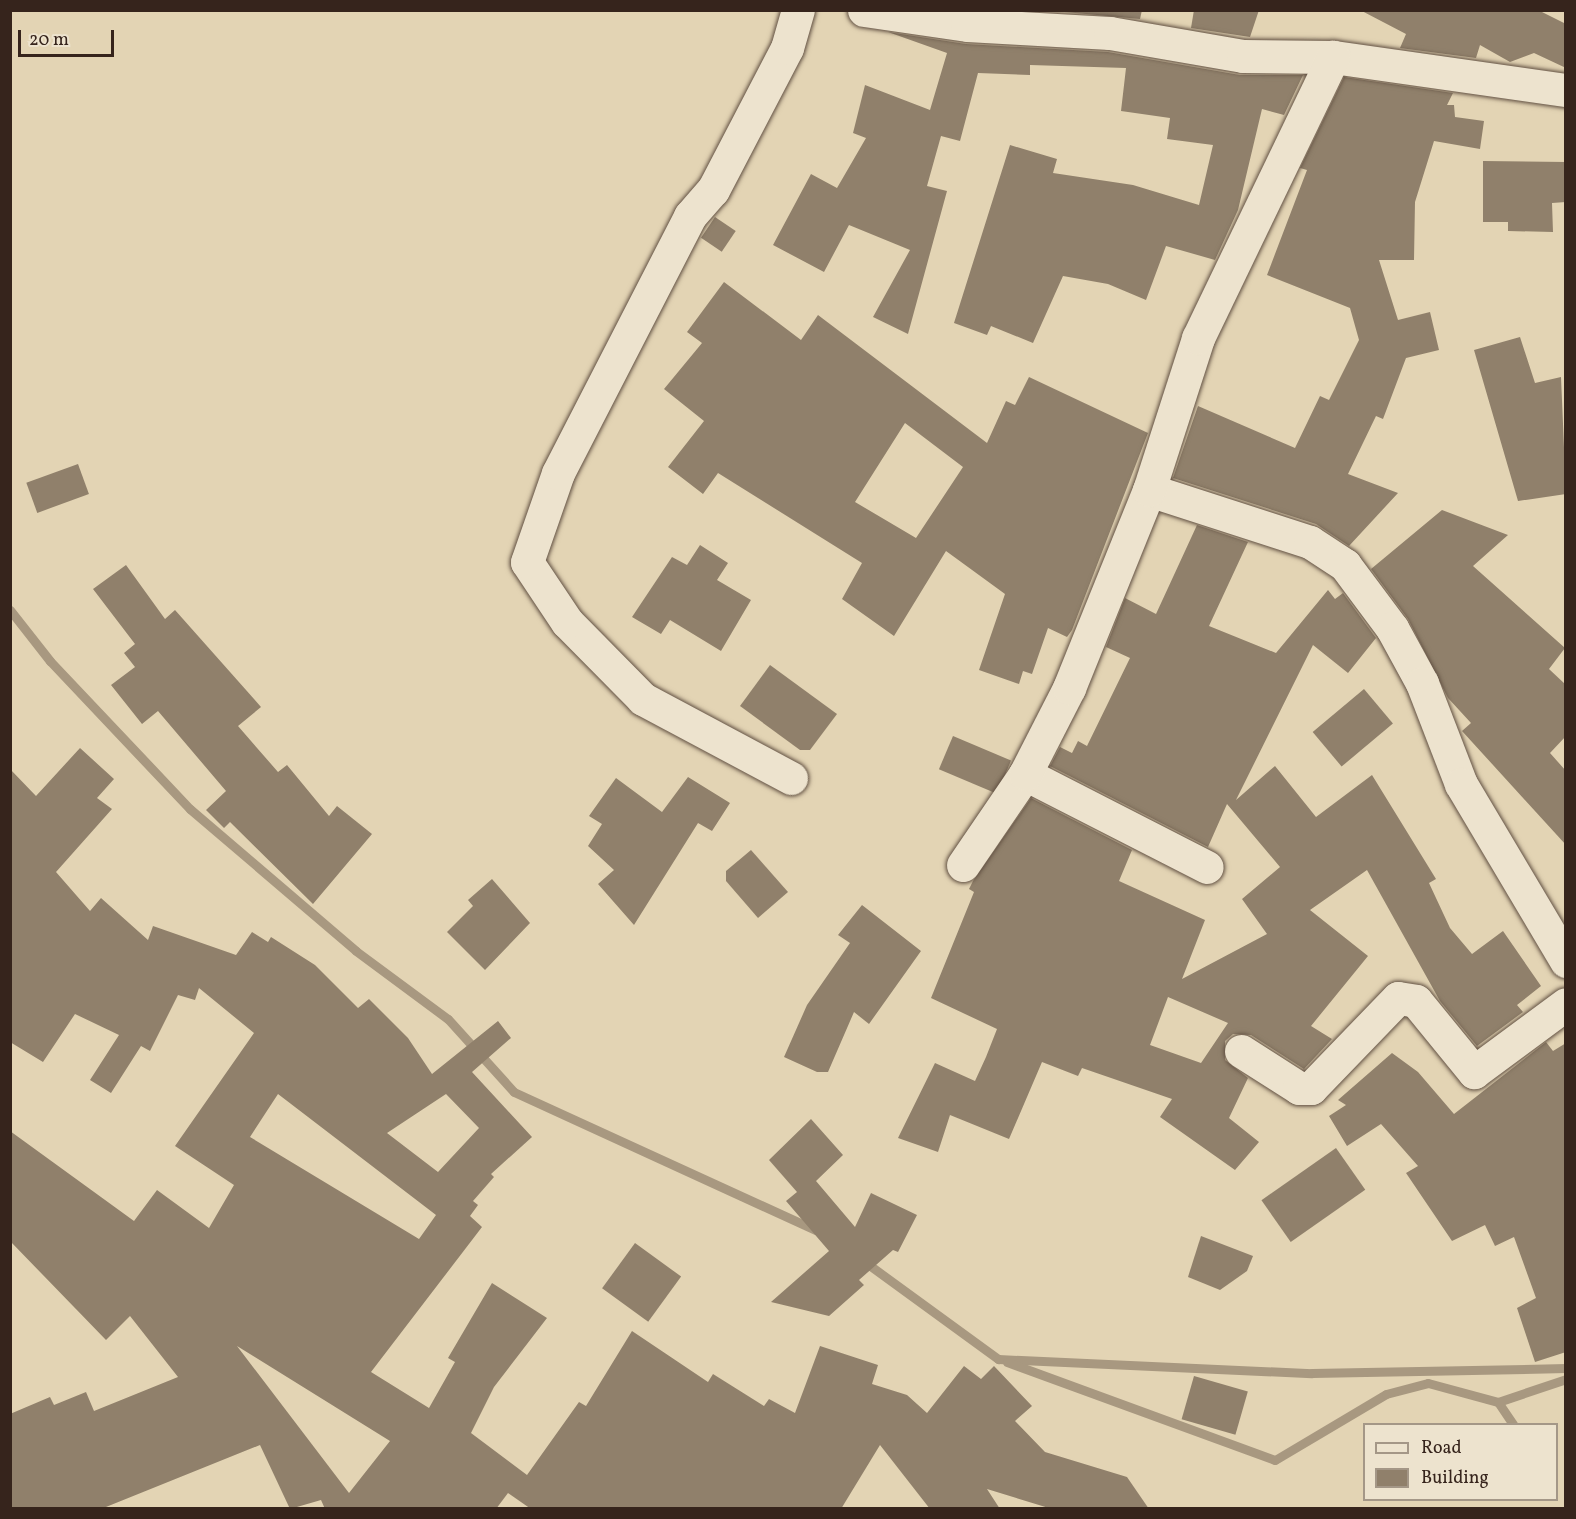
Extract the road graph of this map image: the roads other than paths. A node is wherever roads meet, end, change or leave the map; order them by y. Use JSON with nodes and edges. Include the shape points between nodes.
{"nodes":[{"id":1,"x":798,"y":10,"type":"edge"},
{"id":2,"x":864,"y":10,"type":"edge"},
{"id":3,"x":1334,"y":57,"type":"junction"},
{"id":4,"x":1566,"y":90,"type":"edge"},
{"id":5,"x":1149,"y":490,"type":"junction"},
{"id":6,"x":1024,"y":774,"type":"junction"},
{"id":7,"x":791,"y":778,"type":"dead end"},
{"id":8,"x":963,"y":865,"type":"dead end"},
{"id":9,"x":1207,"y":867,"type":"dead end"},
{"id":10,"x":1566,"y":960,"type":"edge"},
{"id":11,"x":1566,"y":1004,"type":"edge"},
{"id":12,"x":1241,"y":1051,"type":"dead end"}],
"edges":[{"from":1,"to":7,"type":"street","via":[[787,48],[724,170],[690,216],[558,473],[527,562],[567,622],[643,699]]},
{"from":2,"to":3,"type":"street","via":[[967,25],[1110,33],[1243,57]]},
{"from":3,"to":4,"type":"street"},
{"from":3,"to":5,"type":"street","via":[[1198,338]]},
{"from":5,"to":6,"type":"street","via":[[1069,688]]},
{"from":5,"to":10,"type":"street","via":[[1310,542],[1345,565],[1397,638],[1422,683],[1461,784]]},
{"from":6,"to":8,"type":"street"},
{"from":6,"to":9,"type":"street"},
{"from":11,"to":12,"type":"street","via":[[1474,1072],[1416,1001],[1398,998],[1311,1088],[1299,1088]]}]}
